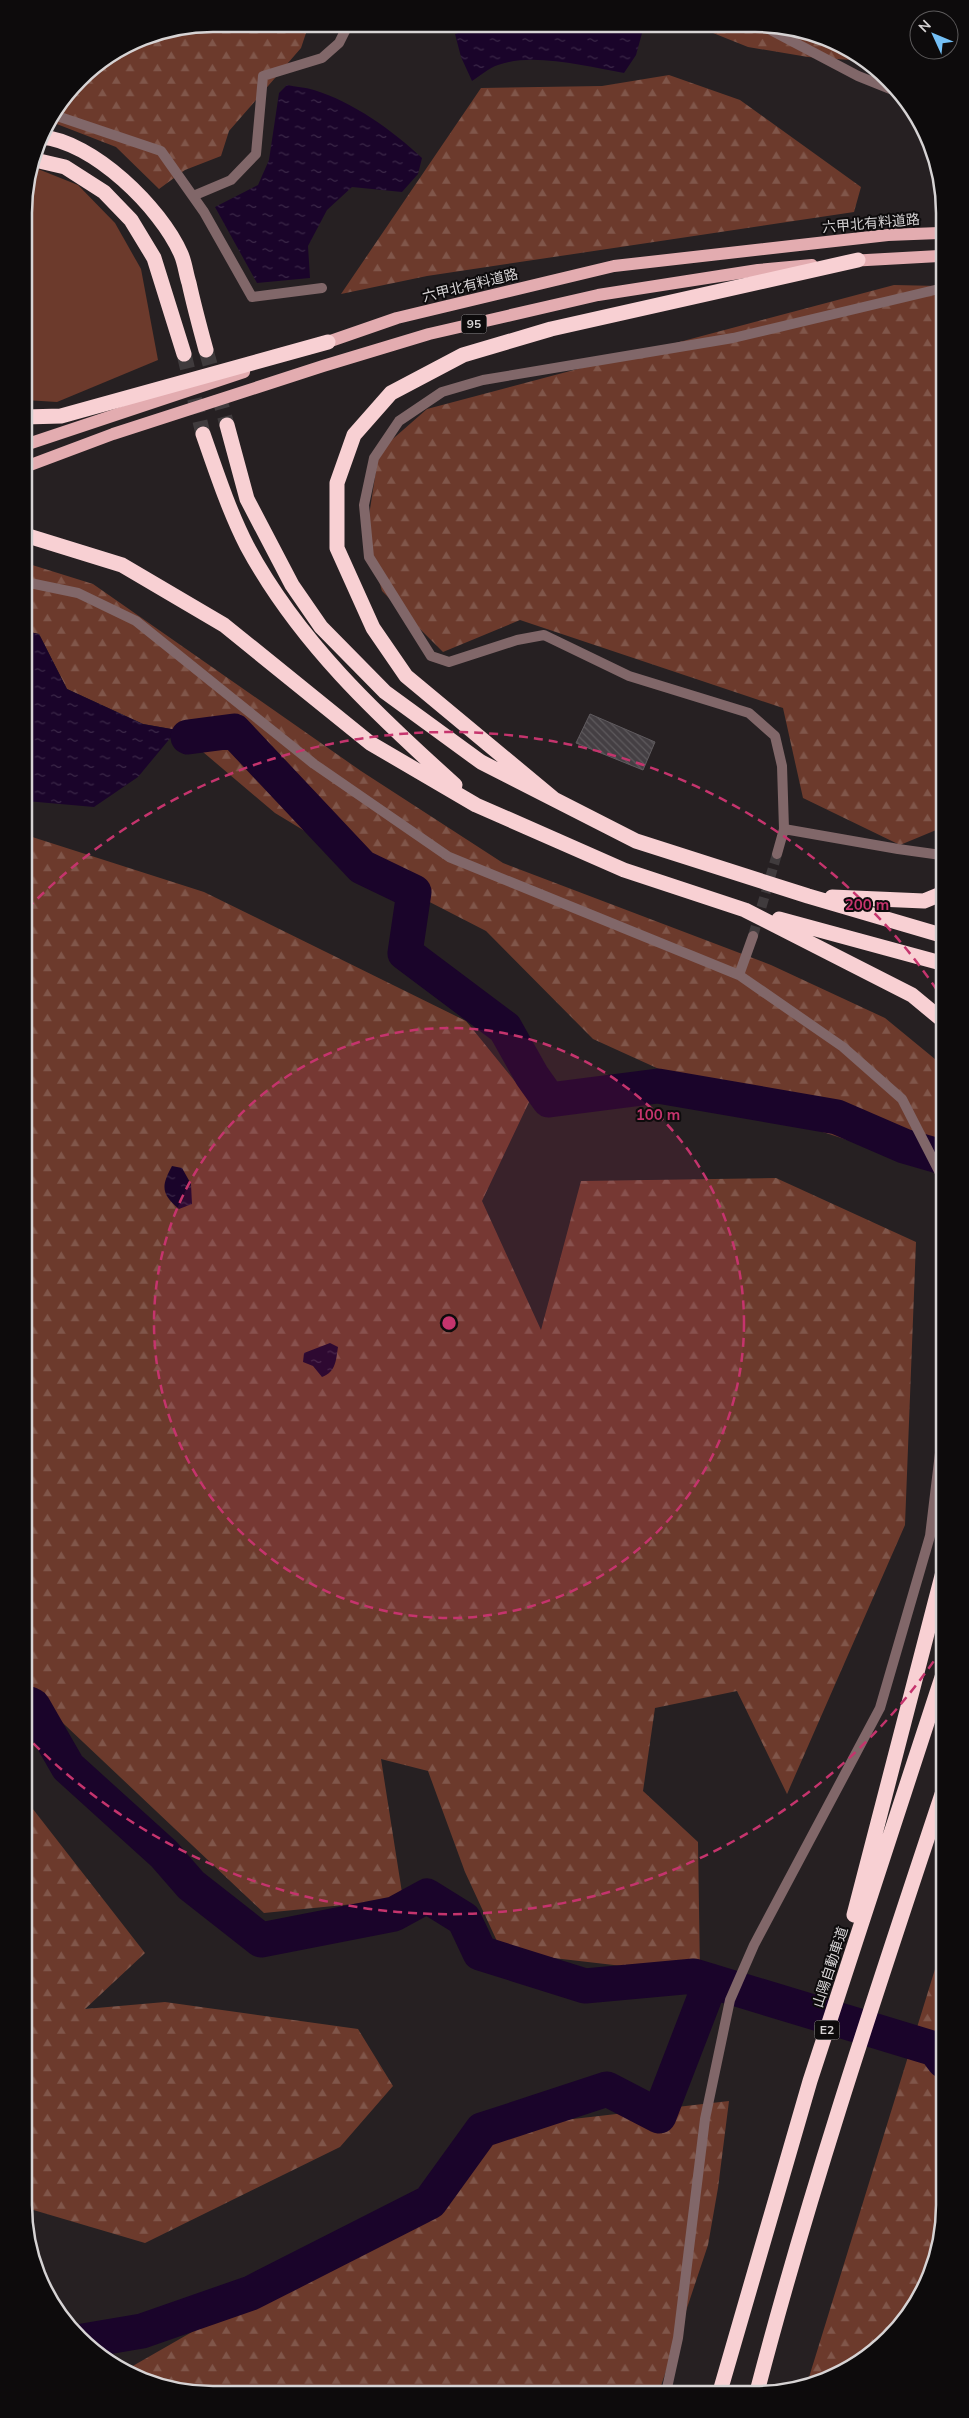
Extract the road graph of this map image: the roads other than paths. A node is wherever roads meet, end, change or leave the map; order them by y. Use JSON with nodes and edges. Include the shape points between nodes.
{"nodes":[{"id":1,"x":344,"y":32,"type":"edge"},
{"id":2,"x":778,"y":34,"type":"edge"},
{"id":3,"x":886,"y":87,"type":"edge"},
{"id":4,"x":60,"y":117,"type":"edge"},
{"id":5,"x":49,"y":138,"type":"edge"},
{"id":6,"x":40,"y":161,"type":"edge"},
{"id":7,"x":193,"y":196,"type":"junction"},
{"id":8,"x":936,"y":233,"type":"edge"},
{"id":9,"x":936,"y":256,"type":"edge"},
{"id":10,"x":858,"y":260,"type":"junction"},
{"id":11,"x":322,"y":288,"type":"dead end"},
{"id":12,"x":936,"y":290,"type":"edge"},
{"id":13,"x":328,"y":342,"type":"junction"},
{"id":14,"x":206,"y":350,"type":"tunnel mouth"},
{"id":15,"x":184,"y":354,"type":"tunnel mouth"},
{"id":16,"x":32,"y":417,"type":"edge"},
{"id":17,"x":227,"y":424,"type":"tunnel mouth"},
{"id":18,"x":203,"y":434,"type":"tunnel mouth"},
{"id":19,"x":32,"y":443,"type":"edge"},
{"id":20,"x":32,"y":465,"type":"edge"},
{"id":21,"x":32,"y":537,"type":"edge"},
{"id":22,"x":32,"y":583,"type":"edge"},
{"id":23,"x":554,"y":799,"type":"junction"},
{"id":24,"x":476,"y":805,"type":"junction"},
{"id":25,"x":784,"y":828,"type":"junction"},
{"id":26,"x":777,"y":854,"type":"tunnel mouth"},
{"id":27,"x":936,"y":854,"type":"edge"},
{"id":28,"x":808,"y":896,"type":"junction"},
{"id":29,"x":936,"y":896,"type":"edge"},
{"id":30,"x":745,"y":910,"type":"junction"},
{"id":31,"x":936,"y":934,"type":"edge"},
{"id":32,"x":752,"y":936,"type":"tunnel mouth"},
{"id":33,"x":936,"y":962,"type":"edge"},
{"id":34,"x":739,"y":975,"type":"junction"},
{"id":35,"x":936,"y":1015,"type":"edge"},
{"id":36,"x":936,"y":1165,"type":"edge"},
{"id":37,"x":936,"y":1482,"type":"edge"},
{"id":38,"x":936,"y":1599,"type":"edge"},
{"id":39,"x":936,"y":1695,"type":"edge"},
{"id":40,"x":936,"y":1812,"type":"edge"},
{"id":41,"x":810,"y":2081,"type":"junction"},
{"id":42,"x":666,"y":2386,"type":"edge"},
{"id":43,"x":722,"y":2386,"type":"edge"},
{"id":44,"x":759,"y":2386,"type":"edge"}],
"edges":[{"from":1,"to":7,"type":"street","via":[[339,43],[322,58],[262,76],[256,154],[231,180]]},
{"from":2,"to":3,"type":"street"},
{"from":4,"to":7,"type":"street","via":[[160,151]]},
{"from":5,"to":14,"type":"highway","via":[[82,150],[117,174],[153,209],[181,254]]},
{"from":6,"to":15,"type":"highway","via":[[65,167],[104,192],[131,220],[154,258]]},
{"from":7,"to":11,"type":"street","via":[[252,297]]},
{"from":8,"to":13,"type":"main road","name":"六甲北有料道路","number":"95","via":[[888,235],[614,266],[398,318]]},
{"from":9,"to":10,"type":"main road","number":"95"},
{"from":10,"to":20,"type":"main road","number":"95","via":[[758,270],[598,295],[429,334],[113,434]]},
{"from":10,"to":23,"type":"highway","via":[[551,329],[463,356],[391,393],[354,435],[338,483],[338,548],[373,628],[406,676]]},
{"from":12,"to":25,"type":"street","via":[[733,338],[483,380],[442,392],[399,421],[374,458],[364,505],[369,557],[431,656],[450,662],[517,640],[544,635],[628,676],[749,713],[775,736],[782,766]]},
{"from":13,"to":16,"type":"highway","via":[[61,416]]},
{"from":13,"to":19,"type":"main road","name":"六甲北有料道路","number":"95"},
{"from":17,"to":23,"type":"highway","via":[[247,499],[292,585],[321,627],[385,692],[481,762]]},
{"from":18,"to":24,"type":"highway","via":[[247,546],[314,646],[388,724]]},
{"from":21,"to":24,"type":"highway","via":[[122,564],[224,625],[370,743]]},
{"from":22,"to":34,"type":"street","via":[[78,593],[136,621],[314,764],[449,857]]},
{"from":23,"to":28,"type":"highway","via":[[636,841]]},
{"from":24,"to":30,"type":"highway","via":[[624,870]]},
{"from":25,"to":26,"type":"street"},
{"from":25,"to":27,"type":"street"},
{"from":28,"to":29,"type":"highway","via":[[924,901]]},
{"from":28,"to":31,"type":"highway"},
{"from":30,"to":33,"type":"highway"},
{"from":30,"to":35,"type":"highway","via":[[912,995]]},
{"from":32,"to":34,"type":"street"},
{"from":34,"to":36,"type":"street","via":[[843,1047],[902,1099]]},
{"from":37,"to":42,"type":"street","via":[[930,1536],[880,1708],[754,1945],[730,2000],[705,2119],[678,2338]]},
{"from":38,"to":41,"type":"highway"},
{"from":39,"to":41,"type":"highway","name":"山陽自動車道","number":"E2"},
{"from":40,"to":44,"type":"highway","via":[[791,2264]]},
{"from":41,"to":43,"type":"highway","name":"山陽自動車道","number":"E2"}]}
